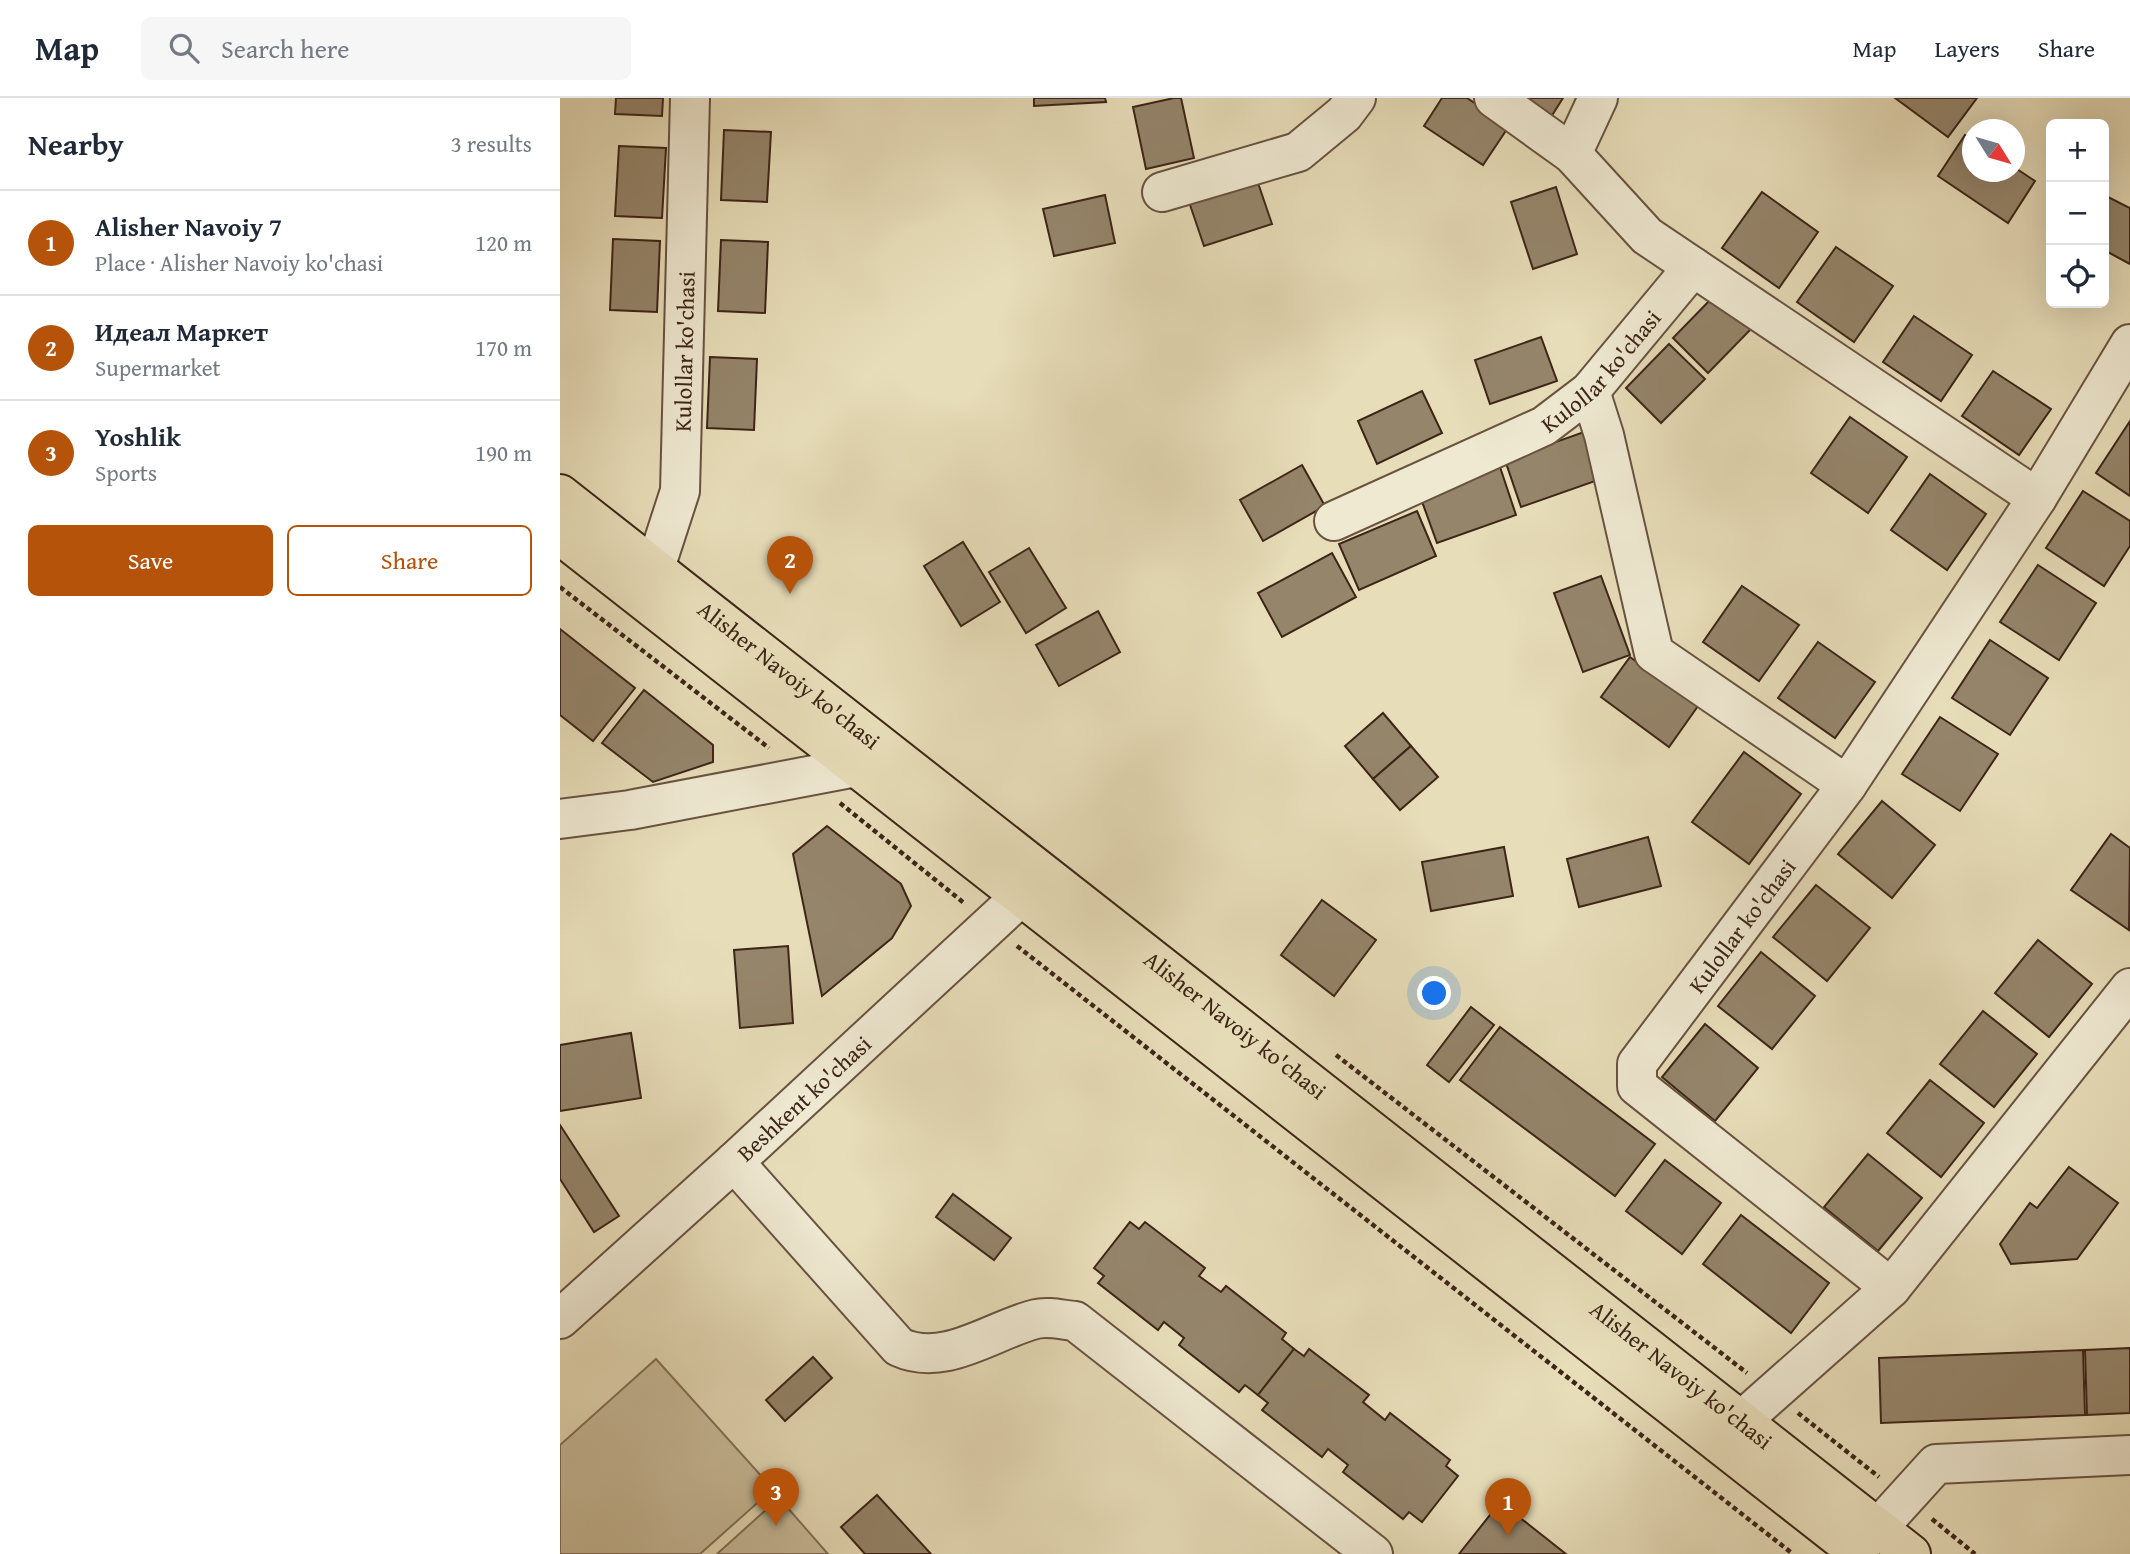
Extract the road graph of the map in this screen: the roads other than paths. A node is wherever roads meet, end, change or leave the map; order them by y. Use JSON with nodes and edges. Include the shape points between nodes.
{"nodes":[{"id":1,"x":690,"y":98,"type":"edge"},
{"id":2,"x":1356,"y":98,"type":"edge"},
{"id":3,"x":1494,"y":98,"type":"edge"},
{"id":4,"x":1598,"y":98,"type":"edge"},
{"id":5,"x":1572,"y":154,"type":"junction"},
{"id":6,"x":1162,"y":192,"type":"dead end"},
{"id":7,"x":1693,"y":267,"type":"junction"},
{"id":8,"x":2130,"y":344,"type":"edge"},
{"id":9,"x":1590,"y":391,"type":"junction"},
{"id":10,"x":560,"y":494,"type":"edge"},
{"id":11,"x":2037,"y":498,"type":"junction"},
{"id":12,"x":1334,"y":522,"type":"dead end"},
{"id":13,"x":560,"y":535,"type":"edge"},
{"id":14,"x":645,"y":581,"type":"junction"},
{"id":15,"x":897,"y":759,"type":"junction"},
{"id":16,"x":856,"y":769,"type":"junction"},
{"id":17,"x":1847,"y":785,"type":"junction"},
{"id":18,"x":560,"y":818,"type":"edge"},
{"id":19,"x":1033,"y":886,"type":"junction"},
{"id":20,"x":2130,"y":988,"type":"edge"},
{"id":21,"x":734,"y":1162,"type":"junction"},
{"id":22,"x":1891,"y":1288,"type":"junction"},
{"id":23,"x":560,"y":1319,"type":"edge"},
{"id":24,"x":1731,"y":1433,"type":"junction"},
{"id":25,"x":2130,"y":1455,"type":"edge"},
{"id":26,"x":1869,"y":1541,"type":"edge"},
{"id":27,"x":1373,"y":1554,"type":"edge"},
{"id":28,"x":1911,"y":1554,"type":"edge"}],
"edges":[{"from":1,"to":14,"type":"street","name":"Kulollar ko'chasi","via":[[680,491]]},
{"from":2,"to":6,"type":"street","via":[[1344,114],[1298,152]]},
{"from":3,"to":5,"type":"street"},
{"from":4,"to":5,"type":"street"},
{"from":5,"to":7,"type":"street","via":[[1647,236]]},
{"from":7,"to":9,"type":"street","name":"Kulollar ko'chasi"},
{"from":7,"to":11,"type":"street"},
{"from":8,"to":11,"type":"street","name":"Kulollar ko'chasi"},
{"from":9,"to":12,"type":"street","name":"Kulollar ko'chasi","via":[[1544,426]]},
{"from":9,"to":17,"type":"street","via":[[1654,653]]},
{"from":10,"to":14,"type":"main road","name":"Alisher Navoiy ko'chasi"},
{"from":11,"to":17,"type":"street","name":"Kulollar ko'chasi"},
{"from":13,"to":14,"type":"main road","name":"Alisher Navoiy ko'chasi"},
{"from":14,"to":15,"type":"main road","name":"Alisher Navoiy ko'chasi"},
{"from":14,"to":16,"type":"main road","name":"Alisher Navoiy ko'chasi"},
{"from":15,"to":16,"type":"street"},
{"from":15,"to":19,"type":"main road","name":"Alisher Navoiy ko'chasi"},
{"from":16,"to":18,"type":"street","via":[[630,810]]},
{"from":16,"to":19,"type":"main road","name":"Alisher Navoiy ko'chasi"},
{"from":17,"to":22,"type":"street","name":"Kulollar ko'chasi","via":[[1637,1064],[1637,1086]]},
{"from":19,"to":21,"type":"street","name":"Beshkent ko'chasi"},
{"from":19,"to":24,"type":"main road","name":"Alisher Navoiy ko'chasi"},
{"from":20,"to":22,"type":"street"},
{"from":21,"to":23,"type":"street","name":"Beshkent ko'chasi"},
{"from":21,"to":27,"type":"street","via":[[900,1347],[914,1353],[944,1352],[1039,1318],[1075,1321]]},
{"from":22,"to":24,"type":"street"},
{"from":24,"to":26,"type":"main road","name":"Alisher Navoiy ko'chasi"},
{"from":25,"to":26,"type":"street","via":[[1936,1464]]},
{"from":26,"to":28,"type":"main road","name":"Alisher Navoiy ko'chasi"}]}
